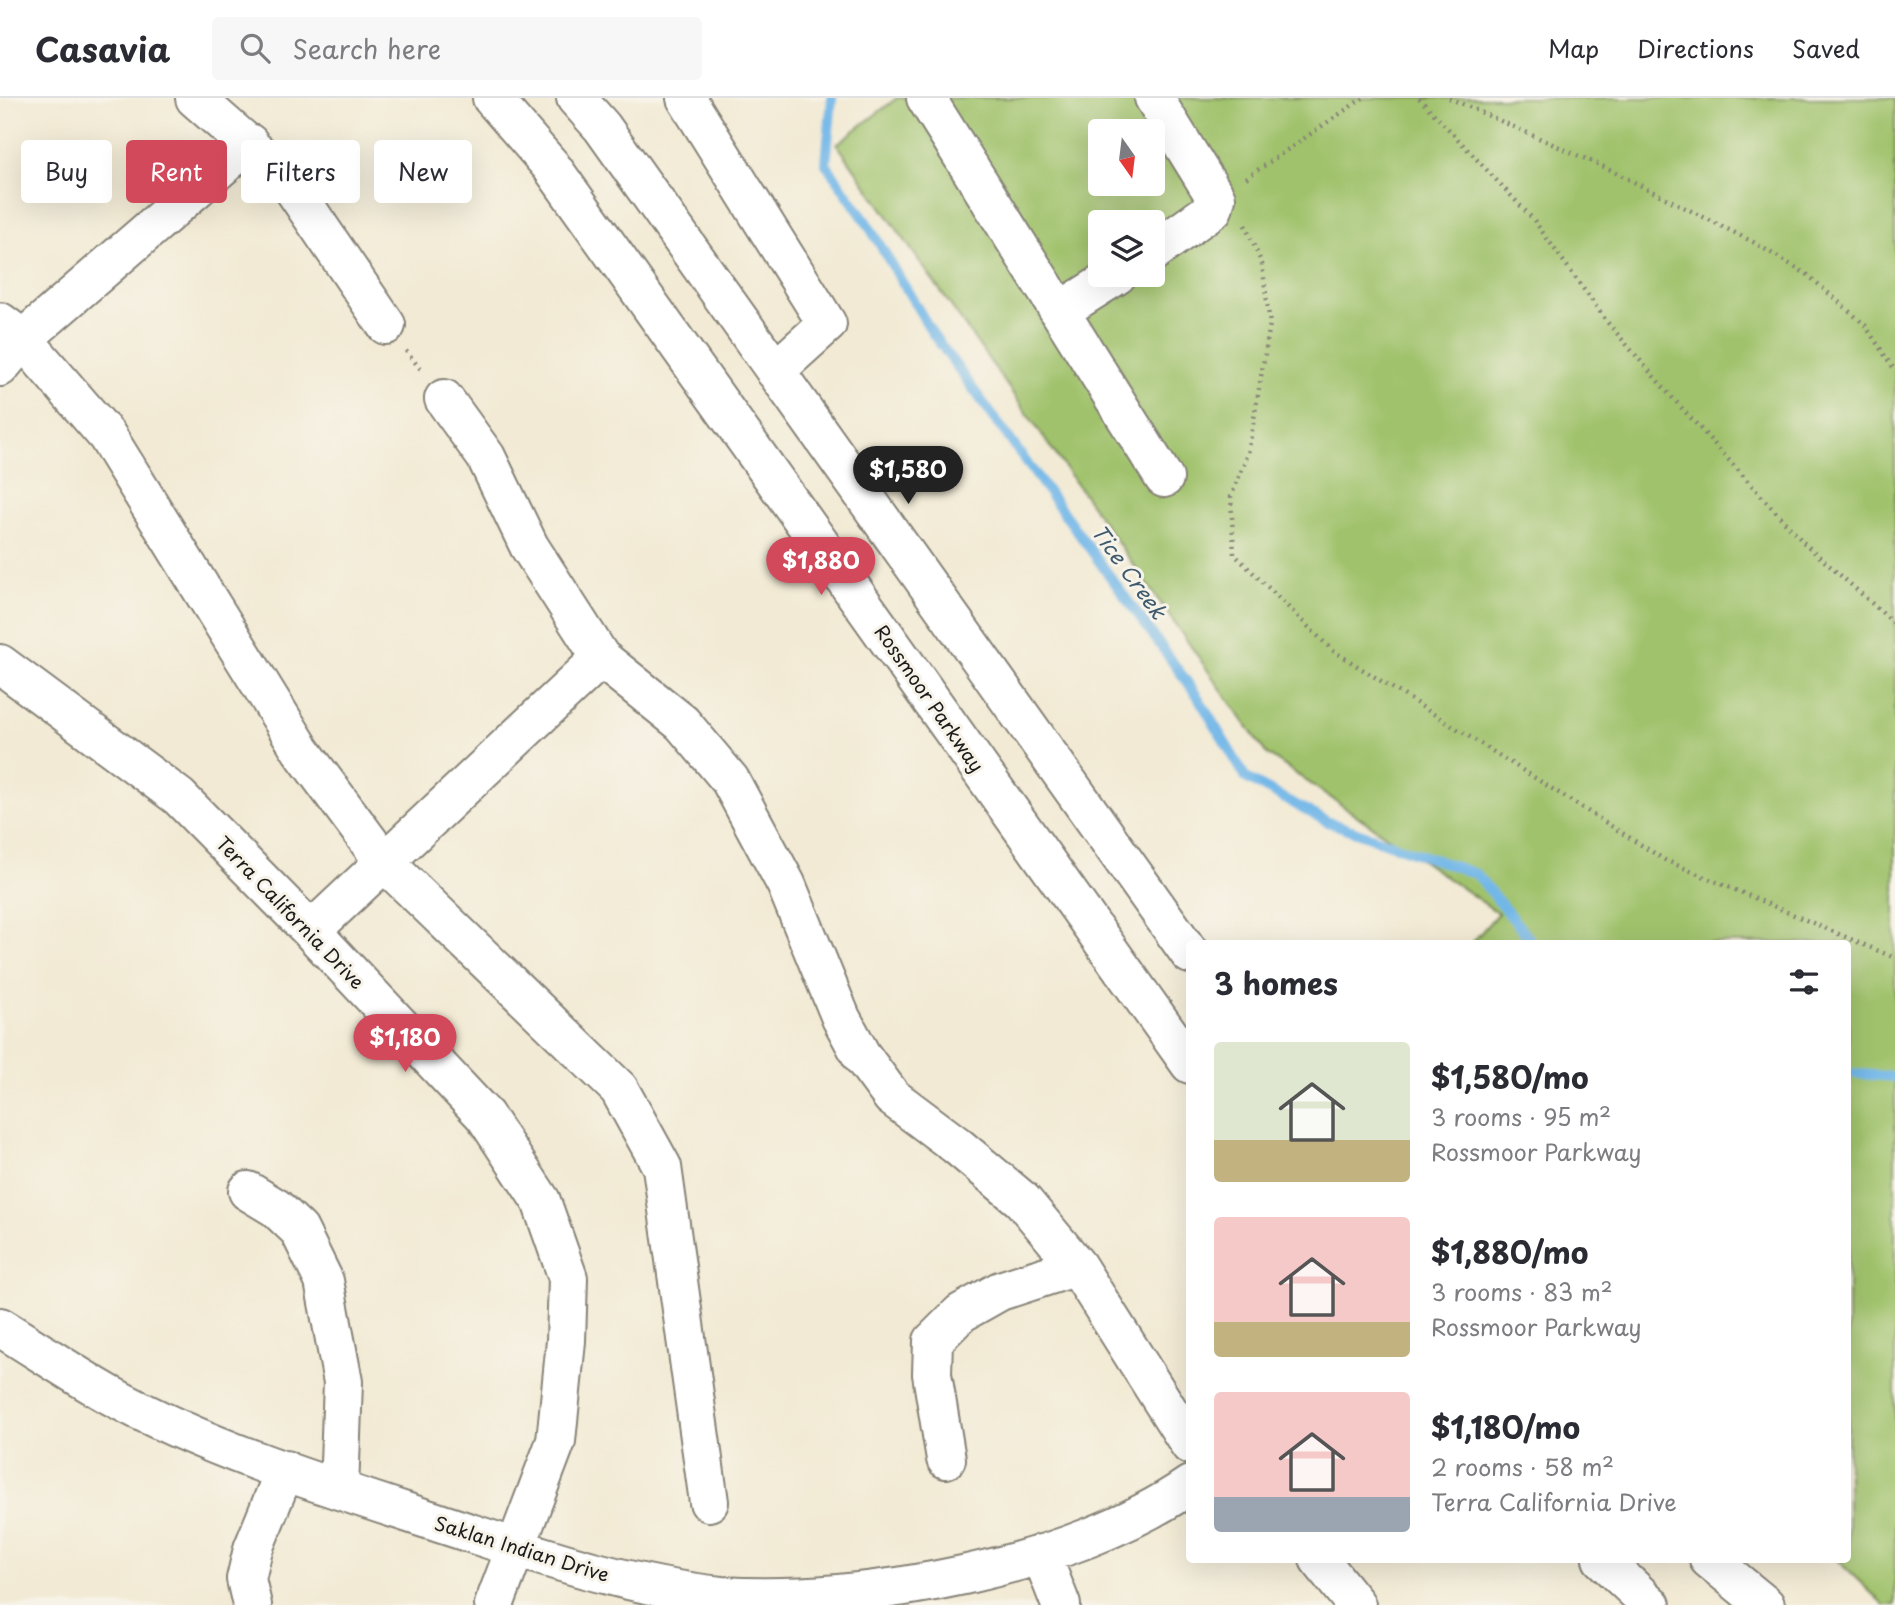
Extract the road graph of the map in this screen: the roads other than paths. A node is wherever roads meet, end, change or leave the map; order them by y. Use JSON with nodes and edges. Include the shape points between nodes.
{"nodes":[{"id":1,"x":195,"y":98,"type":"edge"},
{"id":2,"x":492,"y":98,"type":"edge"},
{"id":3,"x":576,"y":98,"type":"edge"},
{"id":4,"x":686,"y":98,"type":"edge"},
{"id":5,"x":926,"y":98,"type":"edge"},
{"id":6,"x":1154,"y":98,"type":"edge"},
{"id":7,"x":244,"y":140,"type":"edge"},
{"id":8,"x":241,"y":151,"type":"edge"},
{"id":9,"x":303,"y":203,"type":"edge"},
{"id":10,"x":1165,"y":243,"type":"edge"},
{"id":11,"x":1098,"y":287,"type":"edge"},
{"id":12,"x":1060,"y":311,"type":"junction"},
{"id":13,"x":386,"y":325,"type":"road end"},
{"id":14,"x":8,"y":343,"type":"edge"},
{"id":15,"x":775,"y":371,"type":"junction"},
{"id":16,"x":444,"y":399,"type":"road end"},
{"id":17,"x":1164,"y":478,"type":"dead end"},
{"id":18,"x":601,"y":658,"type":"junction"},
{"id":19,"x":0,"y":664,"type":"edge"},
{"id":20,"x":384,"y":862,"type":"junction"},
{"id":21,"x":311,"y":931,"type":"junction"},
{"id":22,"x":1186,"y":948,"type":"edge"},
{"id":23,"x":1186,"y":1058,"type":"edge"},
{"id":24,"x":248,"y":1191,"type":"dead end"},
{"id":25,"x":1077,"y":1266,"type":"junction"},
{"id":26,"x":0,"y":1327,"type":"edge"},
{"id":27,"x":1186,"y":1439,"type":"edge"},
{"id":28,"x":946,"y":1459,"type":"dead end"},
{"id":29,"x":285,"y":1470,"type":"junction"},
{"id":30,"x":1186,"y":1487,"type":"edge"},
{"id":31,"x":339,"y":1490,"type":"junction"},
{"id":32,"x":709,"y":1502,"type":"dead end"},
{"id":33,"x":516,"y":1547,"type":"junction"},
{"id":34,"x":1041,"y":1554,"type":"junction"},
{"id":35,"x":1322,"y":1563,"type":"edge"},
{"id":36,"x":1606,"y":1563,"type":"edge"},
{"id":37,"x":1714,"y":1563,"type":"edge"},
{"id":38,"x":605,"y":1591,"type":"edge"},
{"id":39,"x":808,"y":1602,"type":"edge"},
{"id":40,"x":252,"y":1605,"type":"edge"},
{"id":41,"x":494,"y":1605,"type":"edge"},
{"id":42,"x":1061,"y":1605,"type":"edge"},
{"id":43,"x":1356,"y":1605,"type":"edge"},
{"id":44,"x":1651,"y":1605,"type":"edge"},
{"id":45,"x":1765,"y":1605,"type":"edge"}],
"edges":[{"from":1,"to":7,"type":"street"},
{"from":2,"to":23,"type":"street","name":"Rossmoor Parkway","via":[[551,166]]},
{"from":3,"to":15,"type":"street","via":[[602,127]]},
{"from":4,"to":15,"type":"street","via":[[827,324]]},
{"from":5,"to":12,"type":"street"},
{"from":6,"to":10,"type":"street","via":[[1216,198],[1213,209]]},
{"from":8,"to":14,"type":"street"},
{"from":9,"to":13,"type":"street"},
{"from":11,"to":12,"type":"street"},
{"from":12,"to":17,"type":"street"},
{"from":14,"to":20,"type":"street","via":[[107,436],[301,750]]},
{"from":15,"to":22,"type":"street"},
{"from":16,"to":18,"type":"street","via":[[486,457],[529,546]]},
{"from":18,"to":20,"type":"street"},
{"from":18,"to":25,"type":"street","via":[[682,723],[730,780],[786,884],[841,1018],[892,1097],[1022,1200]]},
{"from":19,"to":21,"type":"street","name":"Terra California Drive","via":[[179,797]]},
{"from":20,"to":21,"type":"street"},
{"from":20,"to":32,"type":"street","via":[[619,1089],[662,1167]]},
{"from":21,"to":33,"type":"street","name":"Terra California Drive","via":[[485,1116],[541,1201],[568,1278],[556,1441]]},
{"from":24,"to":31,"type":"street","via":[[276,1208],[299,1230],[324,1281],[343,1382]]},
{"from":25,"to":27,"type":"street"},
{"from":25,"to":28,"type":"street","via":[[1000,1291],[961,1313],[933,1341],[932,1374]]},
{"from":26,"to":29,"type":"street","name":"Saklan Indian Drive","via":[[108,1394]]},
{"from":29,"to":31,"type":"street","name":"Saklan Indian Drive"},
{"from":29,"to":40,"type":"street","via":[[253,1549],[246,1579]]},
{"from":30,"to":34,"type":"street","name":"Saklan Indian Drive","via":[[1089,1539]]},
{"from":31,"to":33,"type":"street","name":"Saklan Indian Drive"},
{"from":33,"to":38,"type":"street","name":"Saklan Indian Drive"},
{"from":33,"to":41,"type":"street","name":"Terra California Drive"},
{"from":34,"to":39,"type":"street","name":"Saklan Indian Drive","via":[[953,1579]]},
{"from":34,"to":42,"type":"street"},
{"from":35,"to":43,"type":"street"},
{"from":36,"to":44,"type":"street"},
{"from":37,"to":45,"type":"street"},
{"from":38,"to":39,"type":"street","name":"Saklan Indian Drive"}]}
